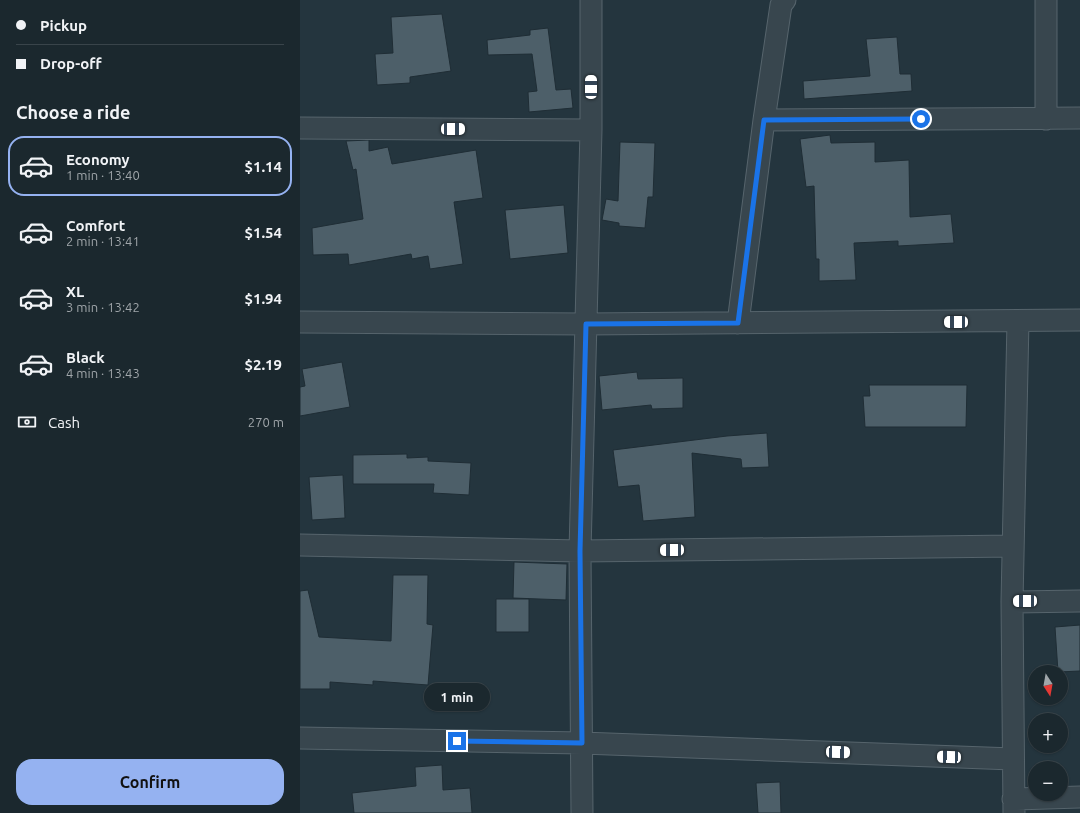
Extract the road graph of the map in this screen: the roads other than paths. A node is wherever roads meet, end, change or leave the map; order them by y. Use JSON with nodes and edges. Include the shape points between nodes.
{"nodes":[{"id":1,"x":591,"y":0,"type":"edge"},
{"id":2,"x":785,"y":0,"type":"edge"},
{"id":3,"x":1046,"y":0,"type":"edge"},
{"id":4,"x":1046,"y":118,"type":"junction"},
{"id":5,"x":1080,"y":118,"type":"edge"},
{"id":6,"x":764,"y":120,"type":"junction"},
{"id":7,"x":300,"y":128,"type":"edge"},
{"id":8,"x":591,"y":130,"type":"junction"},
{"id":9,"x":1080,"y":320,"type":"edge"},
{"id":10,"x":1018,"y":321,"type":"junction"},
{"id":11,"x":300,"y":322,"type":"edge"},
{"id":12,"x":738,"y":323,"type":"junction"},
{"id":13,"x":586,"y":324,"type":"junction"},
{"id":14,"x":300,"y":545,"type":"edge"},
{"id":15,"x":1013,"y":546,"type":"junction"},
{"id":16,"x":580,"y":551,"type":"junction"},
{"id":17,"x":1080,"y":601,"type":"edge"},
{"id":18,"x":1012,"y":602,"type":"junction"},
{"id":19,"x":300,"y":738,"type":"edge"},
{"id":20,"x":582,"y":743,"type":"junction"},
{"id":21,"x":1013,"y":759,"type":"junction"},
{"id":22,"x":1080,"y":797,"type":"edge"},
{"id":23,"x":1013,"y":806,"type":"edge"},
{"id":24,"x":582,"y":813,"type":"edge"}],
"edges":[{"from":1,"to":8,"type":"street"},
{"from":2,"to":6,"type":"street","via":[[781,5]]},
{"from":3,"to":4,"type":"street"},
{"from":4,"to":5,"type":"street"},
{"from":4,"to":6,"type":"street"},
{"from":6,"to":12,"type":"street"},
{"from":7,"to":8,"type":"street"},
{"from":8,"to":13,"type":"street"},
{"from":9,"to":10,"type":"street"},
{"from":10,"to":12,"type":"street"},
{"from":10,"to":15,"type":"street"},
{"from":11,"to":13,"type":"street"},
{"from":12,"to":13,"type":"street"},
{"from":13,"to":16,"type":"street"},
{"from":14,"to":16,"type":"street"},
{"from":15,"to":16,"type":"street"},
{"from":15,"to":18,"type":"street"},
{"from":16,"to":20,"type":"street"},
{"from":17,"to":18,"type":"street"},
{"from":18,"to":21,"type":"street"},
{"from":19,"to":20,"type":"street"},
{"from":20,"to":21,"type":"street"},
{"from":20,"to":24,"type":"street"},
{"from":21,"to":23,"type":"street"},
{"from":22,"to":23,"type":"street"}]}
